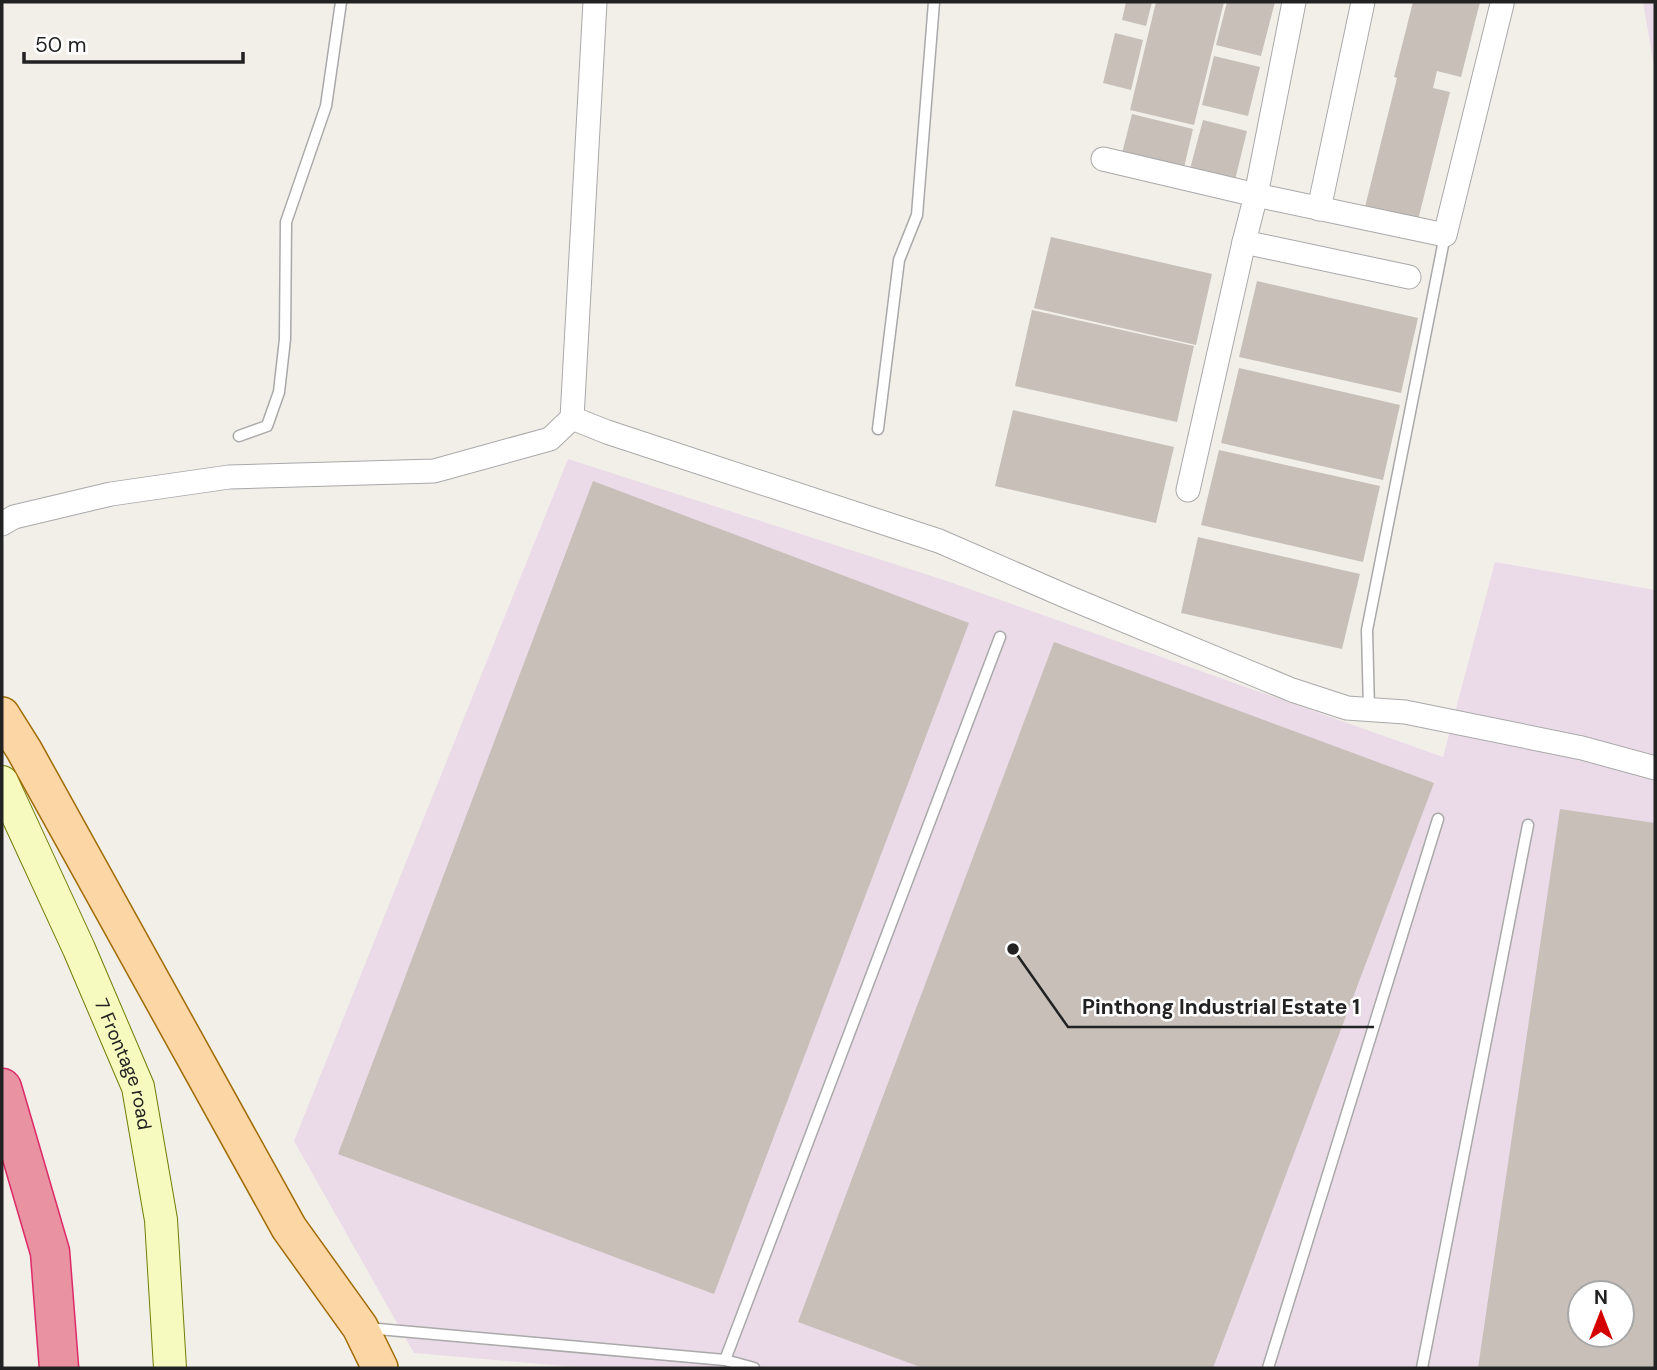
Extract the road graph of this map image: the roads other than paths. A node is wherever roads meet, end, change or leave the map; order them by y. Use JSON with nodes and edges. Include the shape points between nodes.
{"nodes":[{"id":1,"x":341,"y":2,"type":"edge"},
{"id":2,"x":595,"y":2,"type":"edge"},
{"id":3,"x":934,"y":2,"type":"edge"},
{"id":4,"x":1294,"y":2,"type":"edge"},
{"id":5,"x":1363,"y":2,"type":"edge"},
{"id":6,"x":1502,"y":4,"type":"dead end"},
{"id":7,"x":1103,"y":159,"type":"dead end"},
{"id":8,"x":1256,"y":195,"type":"junction"},
{"id":9,"x":1319,"y":209,"type":"junction"},
{"id":10,"x":1444,"y":235,"type":"junction"},
{"id":11,"x":1244,"y":242,"type":"junction"},
{"id":12,"x":1409,"y":277,"type":"dead end"},
{"id":13,"x":572,"y":418,"type":"junction"},
{"id":14,"x":878,"y":429,"type":"dead end"},
{"id":15,"x":239,"y":436,"type":"dead end"},
{"id":16,"x":1188,"y":490,"type":"dead end"},
{"id":17,"x":2,"y":524,"type":"edge"},
{"id":18,"x":1000,"y":637,"type":"dead end"},
{"id":19,"x":1369,"y":709,"type":"junction"},
{"id":20,"x":2,"y":715,"type":"edge"},
{"id":21,"x":1655,"y":768,"type":"edge"},
{"id":22,"x":2,"y":782,"type":"edge"},
{"id":23,"x":1438,"y":819,"type":"dead end"},
{"id":24,"x":1528,"y":825,"type":"dead end"},
{"id":25,"x":2,"y":1088,"type":"edge"},
{"id":26,"x":360,"y":1327,"type":"junction"},
{"id":27,"x":725,"y":1360,"type":"junction"},
{"id":28,"x":60,"y":1368,"type":"edge"},
{"id":29,"x":170,"y":1368,"type":"edge"},
{"id":30,"x":380,"y":1368,"type":"edge"},
{"id":31,"x":754,"y":1368,"type":"edge"},
{"id":32,"x":1268,"y":1368,"type":"edge"},
{"id":33,"x":1422,"y":1368,"type":"edge"}],
"edges":[{"from":1,"to":15,"type":"lane","via":[[326,106],[286,222],[285,339],[279,391],[267,426]]},
{"from":2,"to":13,"type":"street"},
{"from":3,"to":14,"type":"lane","via":[[917,215],[899,261]]},
{"from":4,"to":8,"type":"street"},
{"from":5,"to":9,"type":"street"},
{"from":6,"to":10,"type":"street"},
{"from":7,"to":8,"type":"street"},
{"from":8,"to":9,"type":"street"},
{"from":8,"to":11,"type":"street"},
{"from":9,"to":10,"type":"street"},
{"from":10,"to":19,"type":"lane","via":[[1367,630]]},
{"from":11,"to":12,"type":"street"},
{"from":11,"to":16,"type":"street"},
{"from":13,"to":17,"type":"street","via":[[550,439],[435,471],[229,477],[111,494],[14,517]]},
{"from":13,"to":19,"type":"street","via":[[939,541],[1292,690],[1346,708]]},
{"from":18,"to":27,"type":"lane"},
{"from":19,"to":21,"type":"street","via":[[1405,712],[1583,748]]},
{"from":20,"to":26,"type":"main road","via":[[289,1228]]},
{"from":22,"to":29,"type":"main road","name":"7 Frontage road","via":[[138,1087],[161,1220]]},
{"from":23,"to":32,"type":"lane"},
{"from":24,"to":33,"type":"lane"},
{"from":25,"to":28,"type":"highway","via":[[50,1252]]},
{"from":26,"to":27,"type":"lane"},
{"from":26,"to":30,"type":"main road"},
{"from":27,"to":31,"type":"lane"}]}
